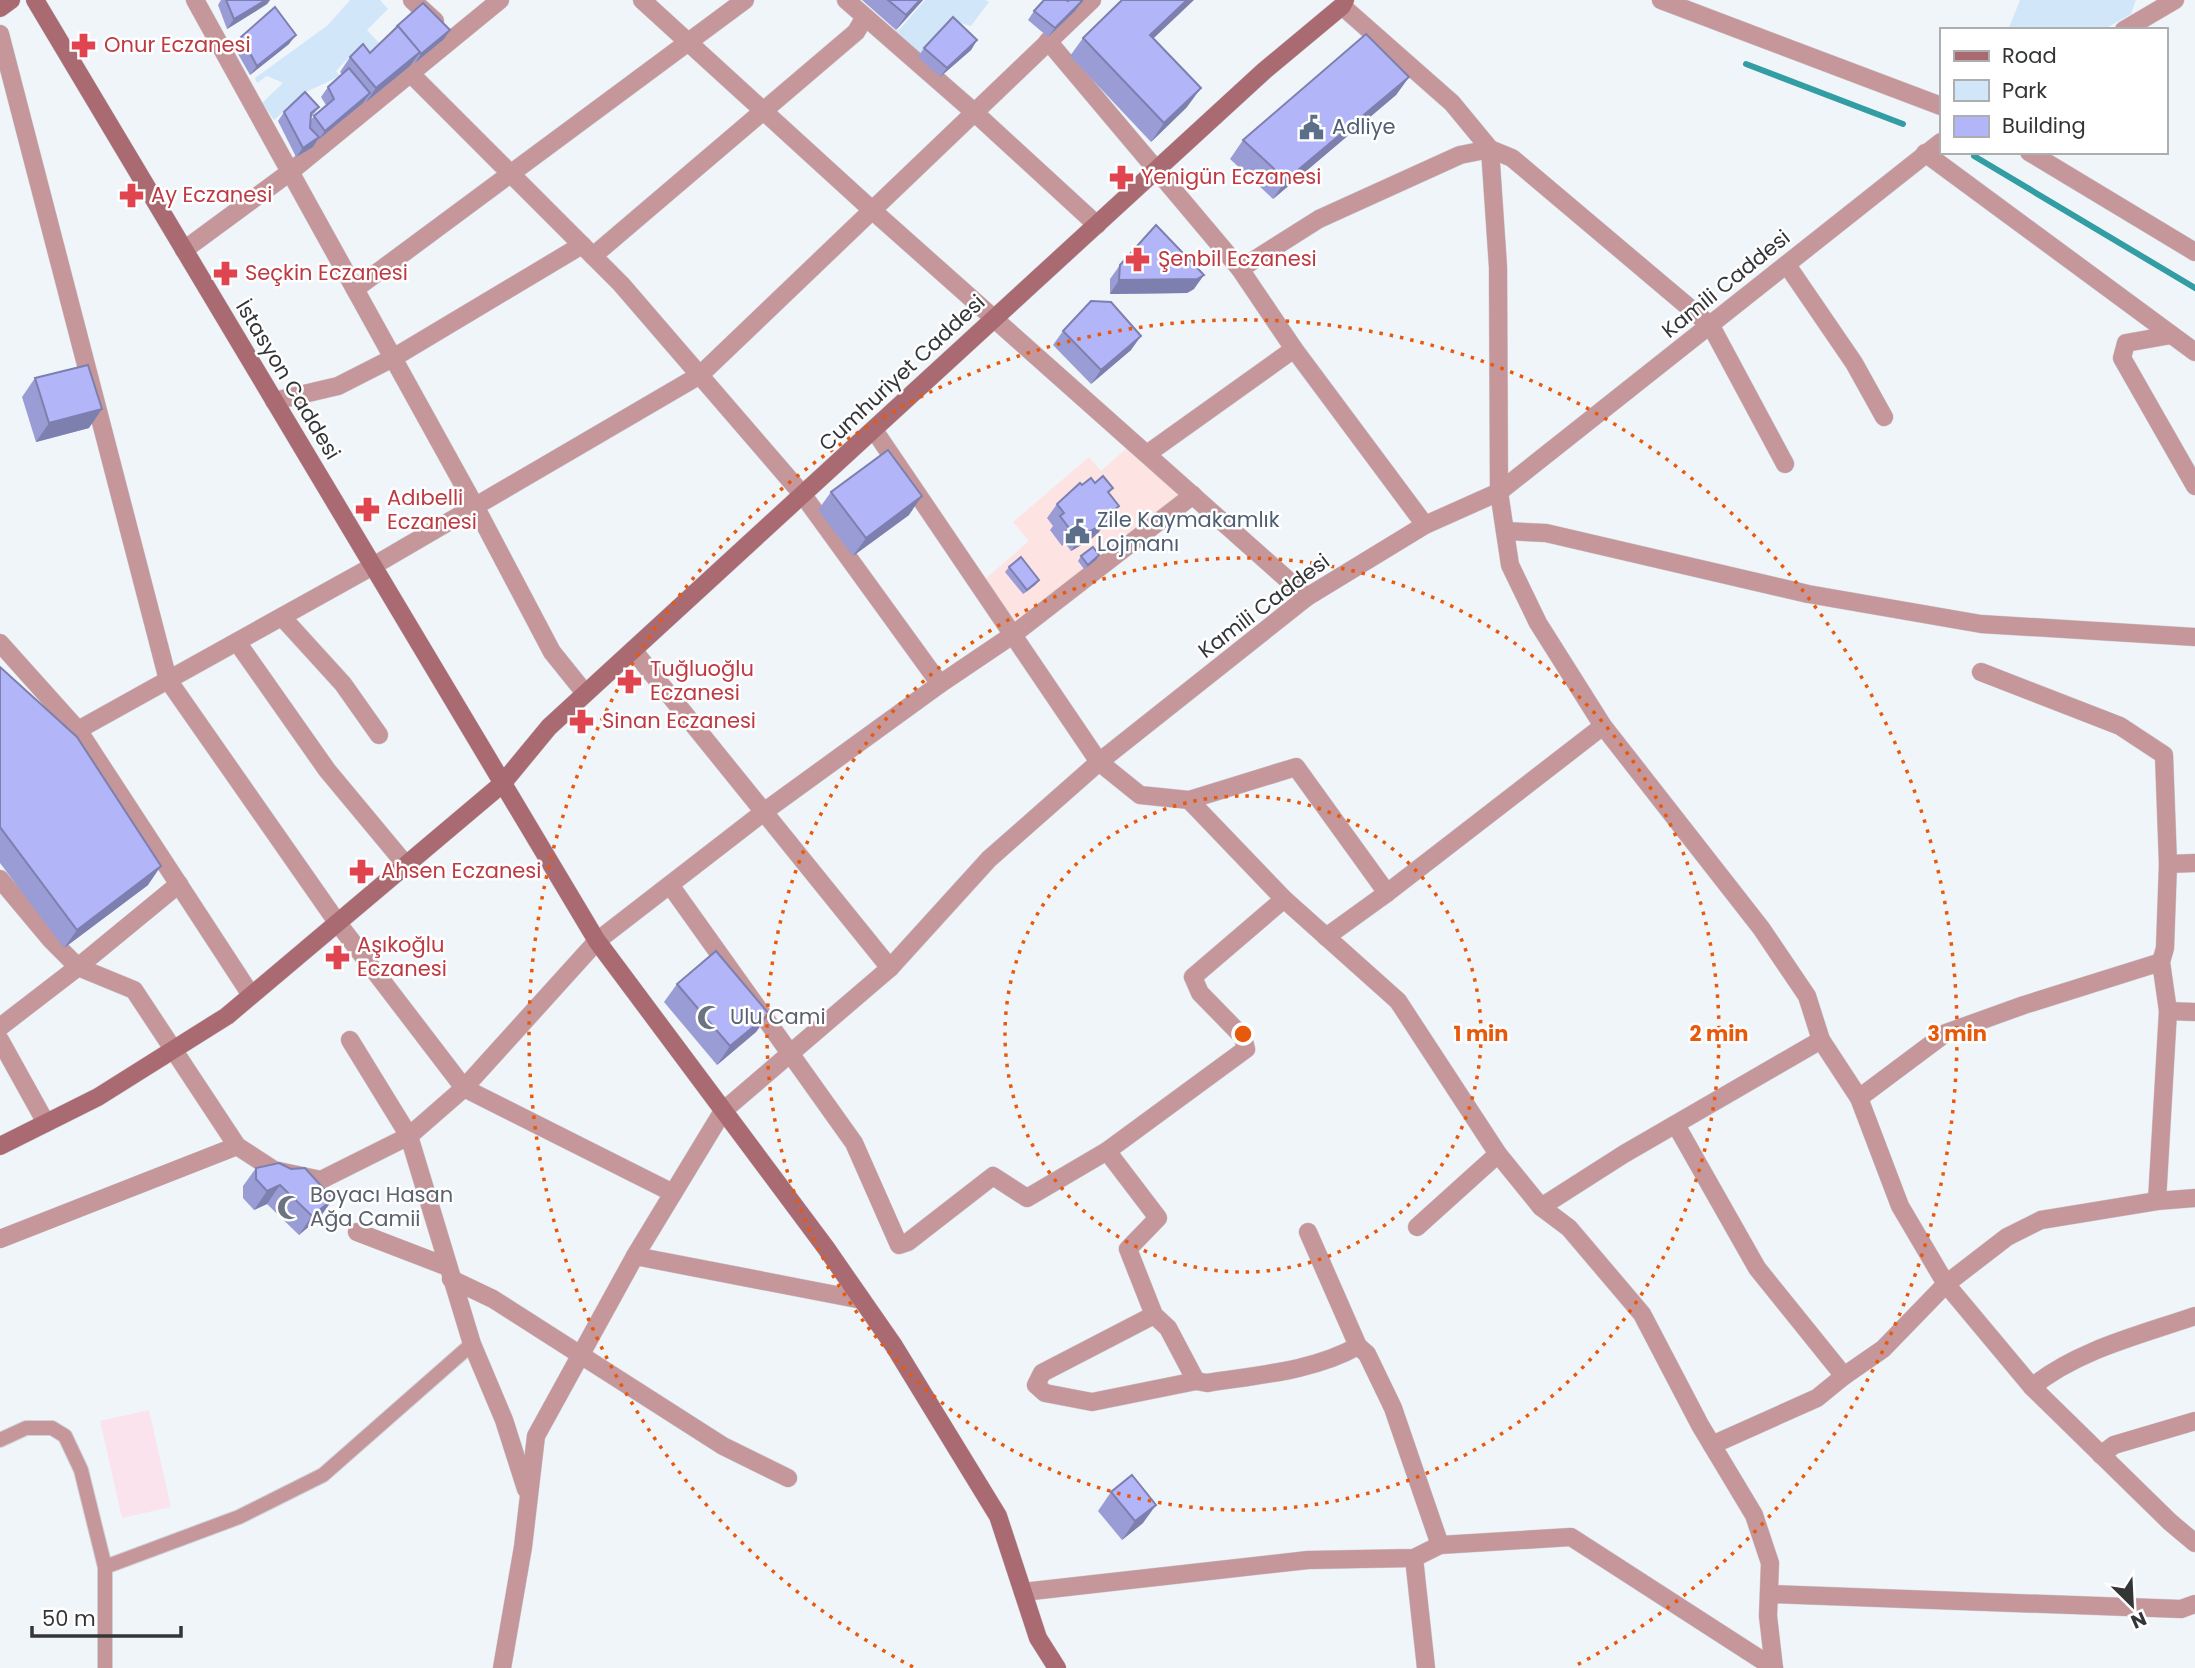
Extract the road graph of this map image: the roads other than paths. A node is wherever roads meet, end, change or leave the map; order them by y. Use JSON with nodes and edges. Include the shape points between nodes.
{"nodes":[{"id":1,"x":11,"y":0,"type":"edge"},
{"id":2,"x":35,"y":0,"type":"edge"},
{"id":3,"x":195,"y":0,"type":"edge"},
{"id":4,"x":412,"y":0,"type":"edge"},
{"id":5,"x":500,"y":0,"type":"edge"},
{"id":6,"x":642,"y":0,"type":"edge"},
{"id":7,"x":745,"y":0,"type":"edge"},
{"id":8,"x":846,"y":0,"type":"edge"},
{"id":9,"x":1092,"y":0,"type":"edge"},
{"id":10,"x":1661,"y":0,"type":"edge"},
{"id":11,"x":2175,"y":0,"type":"edge"},
{"id":12,"x":1340,"y":2,"type":"edge"},
{"id":13,"x":0,"y":8,"type":"edge"},
{"id":14,"x":865,"y":18,"type":"junction"},
{"id":15,"x":2127,"y":28,"type":"edge"},
{"id":16,"x":0,"y":34,"type":"edge"},
{"id":17,"x":454,"y":38,"type":"junction"},
{"id":18,"x":1048,"y":41,"type":"junction"},
{"id":19,"x":689,"y":43,"type":"junction"},
{"id":20,"x":410,"y":74,"type":"junction"},
{"id":21,"x":1940,"y":107,"type":"edge"},
{"id":22,"x":763,"y":110,"type":"junction"},
{"id":23,"x":974,"y":112,"type":"junction"},
{"id":24,"x":1940,"y":143,"type":"edge"},
{"id":25,"x":1490,"y":149,"type":"junction"},
{"id":26,"x":1926,"y":153,"type":"junction"},
{"id":27,"x":2032,"y":154,"type":"edge"},
{"id":28,"x":1156,"y":170,"type":"junction"},
{"id":29,"x":290,"y":172,"type":"junction"},
{"id":30,"x":512,"y":175,"type":"junction"},
{"id":31,"x":872,"y":210,"type":"junction"},
{"id":32,"x":1097,"y":225,"type":"junction"},
{"id":33,"x":184,"y":250,"type":"junction"},
{"id":34,"x":587,"y":250,"type":"junction"},
{"id":35,"x":2195,"y":252,"type":"edge"},
{"id":36,"x":1787,"y":265,"type":"junction"},
{"id":37,"x":1240,"y":269,"type":"junction"},
{"id":38,"x":355,"y":289,"type":"junction"},
{"id":39,"x":995,"y":318,"type":"junction"},
{"id":40,"x":1711,"y":326,"type":"junction"},
{"id":41,"x":2171,"y":335,"type":"junction"},
{"id":42,"x":1294,"y":349,"type":"junction"},
{"id":43,"x":2195,"y":352,"type":"edge"},
{"id":44,"x":393,"y":358,"type":"junction"},
{"id":45,"x":700,"y":375,"type":"junction"},
{"id":46,"x":274,"y":401,"type":"junction"},
{"id":47,"x":1884,"y":417,"type":"dead end"},
{"id":48,"x":874,"y":430,"type":"junction"},
{"id":49,"x":1147,"y":454,"type":"junction"},
{"id":50,"x":1785,"y":464,"type":"dead end"},
{"id":51,"x":2195,"y":486,"type":"edge"},
{"id":52,"x":1499,"y":492,"type":"junction"},
{"id":53,"x":803,"y":495,"type":"junction"},
{"id":54,"x":1193,"y":495,"type":"junction"},
{"id":55,"x":475,"y":506,"type":"junction"},
{"id":56,"x":1425,"y":525,"type":"junction"},
{"id":57,"x":1505,"y":531,"type":"junction"},
{"id":58,"x":373,"y":566,"type":"junction"},
{"id":59,"x":1307,"y":597,"type":"junction"},
{"id":60,"x":282,"y":617,"type":"junction"},
{"id":61,"x":1014,"y":634,"type":"junction"},
{"id":62,"x":2195,"y":638,"type":"edge"},
{"id":63,"x":237,"y":642,"type":"junction"},
{"id":64,"x":0,"y":643,"type":"edge"},
{"id":65,"x":633,"y":650,"type":"junction"},
{"id":66,"x":1982,"y":672,"type":"dead end"},
{"id":67,"x":169,"y":680,"type":"junction"},
{"id":68,"x":940,"y":684,"type":"junction"},
{"id":69,"x":585,"y":694,"type":"junction"},
{"id":70,"x":1602,"y":726,"type":"junction"},
{"id":71,"x":78,"y":730,"type":"junction"},
{"id":72,"x":379,"y":735,"type":"dead end"},
{"id":73,"x":1099,"y":762,"type":"junction"},
{"id":74,"x":502,"y":783,"type":"junction"},
{"id":75,"x":1189,"y":800,"type":"junction"},
{"id":76,"x":765,"y":811,"type":"junction"},
{"id":77,"x":2195,"y":863,"type":"edge"},
{"id":78,"x":2168,"y":864,"type":"junction"},
{"id":79,"x":406,"y":865,"type":"junction"},
{"id":80,"x":0,"y":879,"type":"edge"},
{"id":81,"x":179,"y":884,"type":"junction"},
{"id":82,"x":670,"y":885,"type":"junction"},
{"id":83,"x":1387,"y":893,"type":"junction"},
{"id":84,"x":1284,"y":900,"type":"junction"},
{"id":85,"x":338,"y":922,"type":"junction"},
{"id":86,"x":1326,"y":937,"type":"junction"},
{"id":87,"x":597,"y":941,"type":"junction"},
{"id":88,"x":2161,"y":962,"type":"junction"},
{"id":89,"x":78,"y":967,"type":"junction"},
{"id":90,"x":890,"y":968,"type":"junction"},
{"id":91,"x":251,"y":995,"type":"junction"},
{"id":92,"x":2168,"y":1011,"type":"junction"},
{"id":93,"x":2195,"y":1012,"type":"edge"},
{"id":94,"x":0,"y":1027,"type":"edge"},
{"id":95,"x":0,"y":1040,"type":"edge"},
{"id":96,"x":1821,"y":1040,"type":"junction"},
{"id":97,"x":350,"y":1041,"type":"dead end"},
{"id":98,"x":172,"y":1050,"type":"junction"},
{"id":99,"x":790,"y":1053,"type":"junction"},
{"id":100,"x":464,"y":1088,"type":"junction"},
{"id":101,"x":1859,"y":1098,"type":"junction"},
{"id":102,"x":723,"y":1111,"type":"junction"},
{"id":103,"x":46,"y":1123,"type":"junction"},
{"id":104,"x":1676,"y":1125,"type":"junction"},
{"id":105,"x":409,"y":1136,"type":"junction"},
{"id":106,"x":0,"y":1146,"type":"edge"},
{"id":107,"x":237,"y":1146,"type":"junction"},
{"id":108,"x":1107,"y":1151,"type":"junction"},
{"id":109,"x":1498,"y":1154,"type":"junction"},
{"id":110,"x":673,"y":1193,"type":"junction"},
{"id":111,"x":2195,"y":1198,"type":"edge"},
{"id":112,"x":2157,"y":1201,"type":"junction"},
{"id":113,"x":1541,"y":1207,"type":"junction"},
{"id":114,"x":1417,"y":1227,"type":"dead end"},
{"id":115,"x":357,"y":1231,"type":"dead end"},
{"id":116,"x":1308,"y":1233,"type":"dead end"},
{"id":117,"x":0,"y":1239,"type":"edge"},
{"id":118,"x":635,"y":1256,"type":"junction"},
{"id":119,"x":449,"y":1273,"type":"junction"},
{"id":120,"x":1946,"y":1284,"type":"junction"},
{"id":121,"x":862,"y":1300,"type":"junction"},
{"id":122,"x":1154,"y":1315,"type":"junction"},
{"id":123,"x":2195,"y":1316,"type":"edge"},
{"id":124,"x":472,"y":1344,"type":"junction"},
{"id":125,"x":1359,"y":1346,"type":"junction"},
{"id":126,"x":582,"y":1354,"type":"junction"},
{"id":127,"x":1844,"y":1376,"type":"junction"},
{"id":128,"x":1196,"y":1381,"type":"junction"},
{"id":129,"x":2032,"y":1387,"type":"junction"},
{"id":130,"x":2195,"y":1421,"type":"edge"},
{"id":131,"x":0,"y":1440,"type":"edge"},
{"id":132,"x":1712,"y":1445,"type":"junction"},
{"id":133,"x":2101,"y":1455,"type":"junction"},
{"id":134,"x":788,"y":1478,"type":"dead end"},
{"id":135,"x":529,"y":1496,"type":"junction"},
{"id":136,"x":2195,"y":1543,"type":"edge"},
{"id":137,"x":1440,"y":1545,"type":"junction"},
{"id":138,"x":1414,"y":1558,"type":"junction"},
{"id":139,"x":105,"y":1567,"type":"junction"},
{"id":140,"x":1023,"y":1592,"type":"junction"},
{"id":141,"x":1769,"y":1594,"type":"junction"},
{"id":142,"x":2195,"y":1604,"type":"edge"},
{"id":143,"x":105,"y":1668,"type":"edge"},
{"id":144,"x":502,"y":1668,"type":"edge"},
{"id":145,"x":1057,"y":1668,"type":"edge"},
{"id":146,"x":1426,"y":1668,"type":"edge"}],
"edges":[{"from":1,"to":13,"type":"main road"},
{"from":2,"to":33,"type":"main road","name":"İstasyon Caddesi"},
{"from":3,"to":29,"type":"street"},
{"from":4,"to":17,"type":"street"},
{"from":5,"to":17,"type":"street"},
{"from":6,"to":19,"type":"street"},
{"from":7,"to":19,"type":"street"},
{"from":8,"to":14,"type":"street"},
{"from":9,"to":18,"type":"street"},
{"from":10,"to":21,"type":"street"},
{"from":11,"to":15,"type":"street"},
{"from":12,"to":25,"type":"street","via":[[1452,103]]},
{"from":12,"to":28,"type":"main road","name":"Cumhuriyet Caddesi"},
{"from":14,"to":22,"type":"street","via":[[856,32]]},
{"from":14,"to":23,"type":"street"},
{"from":16,"to":67,"type":"street"},
{"from":17,"to":20,"type":"street"},
{"from":18,"to":23,"type":"street"},
{"from":18,"to":28,"type":"street"},
{"from":19,"to":22,"type":"street"},
{"from":19,"to":30,"type":"street"},
{"from":20,"to":29,"type":"street"},
{"from":20,"to":30,"type":"street"},
{"from":22,"to":31,"type":"street"},
{"from":22,"to":34,"type":"street"},
{"from":23,"to":31,"type":"street"},
{"from":23,"to":32,"type":"street"},
{"from":24,"to":26,"type":"street","name":"Kamili Caddesi"},
{"from":25,"to":37,"type":"street","via":[[1460,155],[1319,219]]},
{"from":25,"to":40,"type":"street","via":[[1512,158]]},
{"from":25,"to":52,"type":"street","via":[[1498,267]]},
{"from":26,"to":36,"type":"street","name":"Kamili Caddesi"},
{"from":26,"to":41,"type":"street"},
{"from":27,"to":35,"type":"street"},
{"from":28,"to":32,"type":"main road","name":"Cumhuriyet Caddesi"},
{"from":28,"to":37,"type":"street"},
{"from":29,"to":33,"type":"street"},
{"from":29,"to":38,"type":"street"},
{"from":30,"to":34,"type":"street"},
{"from":30,"to":38,"type":"street"},
{"from":31,"to":39,"type":"street"},
{"from":31,"to":45,"type":"street"},
{"from":32,"to":39,"type":"main road","name":"Cumhuriyet Caddesi"},
{"from":33,"to":46,"type":"main road","name":"İstasyon Caddesi"},
{"from":34,"to":44,"type":"street"},
{"from":34,"to":45,"type":"street"},
{"from":36,"to":40,"type":"street","name":"Kamili Caddesi"},
{"from":36,"to":47,"type":"street","via":[[1854,363]]},
{"from":37,"to":42,"type":"street"},
{"from":38,"to":44,"type":"street"},
{"from":39,"to":48,"type":"main road","name":"Cumhuriyet Caddesi"},
{"from":39,"to":49,"type":"street"},
{"from":40,"to":50,"type":"street"},
{"from":40,"to":52,"type":"street","name":"Kamili Caddesi"},
{"from":41,"to":43,"type":"street"},
{"from":41,"to":51,"type":"street","via":[[2126,343],[2122,358]]},
{"from":42,"to":49,"type":"street"},
{"from":42,"to":56,"type":"street"},
{"from":44,"to":46,"type":"street","via":[[338,386]]},
{"from":44,"to":55,"type":"street"},
{"from":45,"to":53,"type":"street"},
{"from":45,"to":55,"type":"street"},
{"from":46,"to":58,"type":"main road","name":"İstasyon Caddesi"},
{"from":48,"to":53,"type":"main road","name":"Cumhuriyet Caddesi"},
{"from":48,"to":61,"type":"street"},
{"from":49,"to":54,"type":"street"},
{"from":52,"to":56,"type":"street","name":"Kamili Caddesi"},
{"from":52,"to":57,"type":"street"},
{"from":53,"to":65,"type":"main road","name":"Cumhuriyet Caddesi"},
{"from":53,"to":68,"type":"street"},
{"from":54,"to":59,"type":"street"},
{"from":54,"to":61,"type":"street"},
{"from":55,"to":58,"type":"street"},
{"from":55,"to":69,"type":"street","via":[[552,652]]},
{"from":56,"to":59,"type":"street","name":"Kamili Caddesi"},
{"from":57,"to":62,"type":"street","via":[[1546,533],[1808,594],[1981,624]]},
{"from":57,"to":70,"type":"street","via":[[1510,565],[1538,623]]},
{"from":58,"to":60,"type":"street"},
{"from":58,"to":74,"type":"main road","name":"İstasyon Caddesi"},
{"from":59,"to":73,"type":"street","name":"Kamili Caddesi"},
{"from":60,"to":63,"type":"street"},
{"from":60,"to":72,"type":"street","via":[[343,684]]},
{"from":61,"to":68,"type":"street"},
{"from":61,"to":73,"type":"street"},
{"from":63,"to":67,"type":"street"},
{"from":63,"to":79,"type":"street","via":[[327,770]]},
{"from":64,"to":71,"type":"street"},
{"from":65,"to":69,"type":"main road","name":"Cumhuriyet Caddesi"},
{"from":65,"to":76,"type":"street"},
{"from":66,"to":78,"type":"street","via":[[2120,726],[2164,755]]},
{"from":67,"to":71,"type":"street"},
{"from":67,"to":85,"type":"street"},
{"from":68,"to":76,"type":"street"},
{"from":69,"to":74,"type":"main road","name":"Cumhuriyet Caddesi","via":[[549,727]]},
{"from":70,"to":83,"type":"street"},
{"from":70,"to":96,"type":"street","via":[[1761,928],[1807,996]]},
{"from":71,"to":81,"type":"street"},
{"from":73,"to":75,"type":"street","via":[[1140,795]]},
{"from":73,"to":90,"type":"street","name":"Kamili Caddesi","via":[[989,859]]},
{"from":74,"to":79,"type":"main road","name":"Cumhuriyet Caddesi"},
{"from":74,"to":87,"type":"main road","name":"İstasyon Caddesi"},
{"from":75,"to":83,"type":"street","via":[[1296,768]]},
{"from":75,"to":84,"type":"street"},
{"from":76,"to":82,"type":"street"},
{"from":76,"to":90,"type":"street"},
{"from":77,"to":78,"type":"street"},
{"from":78,"to":88,"type":"street"},
{"from":79,"to":85,"type":"main road","name":"Cumhuriyet Caddesi"},
{"from":80,"to":89,"type":"street"},
{"from":81,"to":89,"type":"street"},
{"from":81,"to":91,"type":"street"},
{"from":82,"to":87,"type":"street"},
{"from":82,"to":99,"type":"street"},
{"from":83,"to":86,"type":"street"},
{"from":84,"to":86,"type":"street"},
{"from":84,"to":108,"type":"street","via":[[1193,977],[1200,993],[1243,1037],[1246,1049]]},
{"from":85,"to":91,"type":"main road","name":"Cumhuriyet Caddesi"},
{"from":85,"to":100,"type":"street"},
{"from":86,"to":109,"type":"street","via":[[1398,1001]]},
{"from":87,"to":100,"type":"street"},
{"from":87,"to":102,"type":"main road","name":"İstasyon Caddesi"},
{"from":88,"to":92,"type":"street"},
{"from":88,"to":101,"type":"street","via":[[1946,1033]]},
{"from":89,"to":94,"type":"street"},
{"from":89,"to":98,"type":"street","via":[[134,990]]},
{"from":90,"to":99,"type":"street","name":"Kamili Caddesi"},
{"from":91,"to":98,"type":"main road","name":"Cumhuriyet Caddesi","via":[[227,1016]]},
{"from":92,"to":93,"type":"street"},
{"from":92,"to":112,"type":"street"},
{"from":95,"to":103,"type":"street"},
{"from":96,"to":101,"type":"street"},
{"from":96,"to":104,"type":"street"},
{"from":97,"to":105,"type":"street"},
{"from":98,"to":103,"type":"main road","name":"Cumhuriyet Caddesi","via":[[98,1097]]},
{"from":98,"to":107,"type":"street"},
{"from":99,"to":102,"type":"street","name":"Kamili Caddesi"},
{"from":99,"to":108,"type":"street","via":[[854,1143],[899,1245],[993,1176],[1027,1198]]},
{"from":100,"to":105,"type":"street"},
{"from":100,"to":110,"type":"street"},
{"from":101,"to":120,"type":"street","via":[[1899,1206]]},
{"from":102,"to":110,"type":"street","name":"Kamili Caddesi"},
{"from":102,"to":121,"type":"main road","name":"İstasyon Caddesi"},
{"from":103,"to":106,"type":"main road","name":"Cumhuriyet Caddesi"},
{"from":104,"to":113,"type":"street"},
{"from":104,"to":127,"type":"street","via":[[1758,1268]]},
{"from":105,"to":107,"type":"street","via":[[321,1180],[274,1170]]},
{"from":105,"to":119,"type":"street"},
{"from":107,"to":117,"type":"street"},
{"from":108,"to":122,"type":"street","via":[[1158,1218],[1128,1249]]},
{"from":109,"to":113,"type":"street"},
{"from":109,"to":114,"type":"street"},
{"from":110,"to":118,"type":"street","name":"Kamili Caddesi"},
{"from":111,"to":112,"type":"street"},
{"from":112,"to":120,"type":"street","via":[[2041,1220],[2007,1237]]},
{"from":113,"to":132,"type":"street","via":[[1569,1228],[1642,1314]]},
{"from":115,"to":119,"type":"street"},
{"from":116,"to":125,"type":"street"},
{"from":118,"to":121,"type":"street"},
{"from":118,"to":126,"type":"street","name":"Kamili Caddesi"},
{"from":119,"to":124,"type":"street"},
{"from":119,"to":126,"type":"street"},
{"from":120,"to":127,"type":"street","via":[[1883,1349]]},
{"from":120,"to":129,"type":"street"},
{"from":121,"to":140,"type":"main road","name":"İstasyon Caddesi","via":[[998,1516]]},
{"from":122,"to":128,"type":"street","via":[[1168,1328]]},
{"from":122,"to":128,"type":"street","via":[[1042,1374],[1036,1385],[1045,1393],[1092,1402]]},
{"from":123,"to":129,"type":"street","via":[[2107,1346],[2048,1374]]},
{"from":124,"to":135,"type":"street"},
{"from":124,"to":139,"type":"street","via":[[323,1475],[239,1517]]},
{"from":125,"to":128,"type":"street","via":[[1341,1356],[1284,1371]]},
{"from":125,"to":137,"type":"street","via":[[1393,1408]]},
{"from":126,"to":134,"type":"street","via":[[723,1446]]},
{"from":126,"to":135,"type":"street","name":"Kamili Caddesi","via":[[536,1436]]},
{"from":127,"to":132,"type":"street","via":[[1817,1398]]},
{"from":129,"to":133,"type":"street"},
{"from":130,"to":133,"type":"street","via":[[2114,1445]]},
{"from":131,"to":139,"type":"street","via":[[26,1428],[52,1427],[65,1436],[81,1470]]},
{"from":132,"to":141,"type":"street","via":[[1754,1515],[1770,1563]]},
{"from":133,"to":136,"type":"street"},
{"from":135,"to":144,"type":"street","name":"Kamili Caddesi"},
{"from":137,"to":138,"type":"street"},
{"from":137,"to":141,"type":"street","via":[[1571,1537],[1774,1668]]},
{"from":138,"to":140,"type":"street","via":[[1308,1560]]},
{"from":138,"to":146,"type":"street"},
{"from":139,"to":143,"type":"street"},
{"from":140,"to":145,"type":"main road","name":"İstasyon Caddesi","via":[[1038,1638]]},
{"from":141,"to":142,"type":"street","via":[[2181,1609]]}]}
